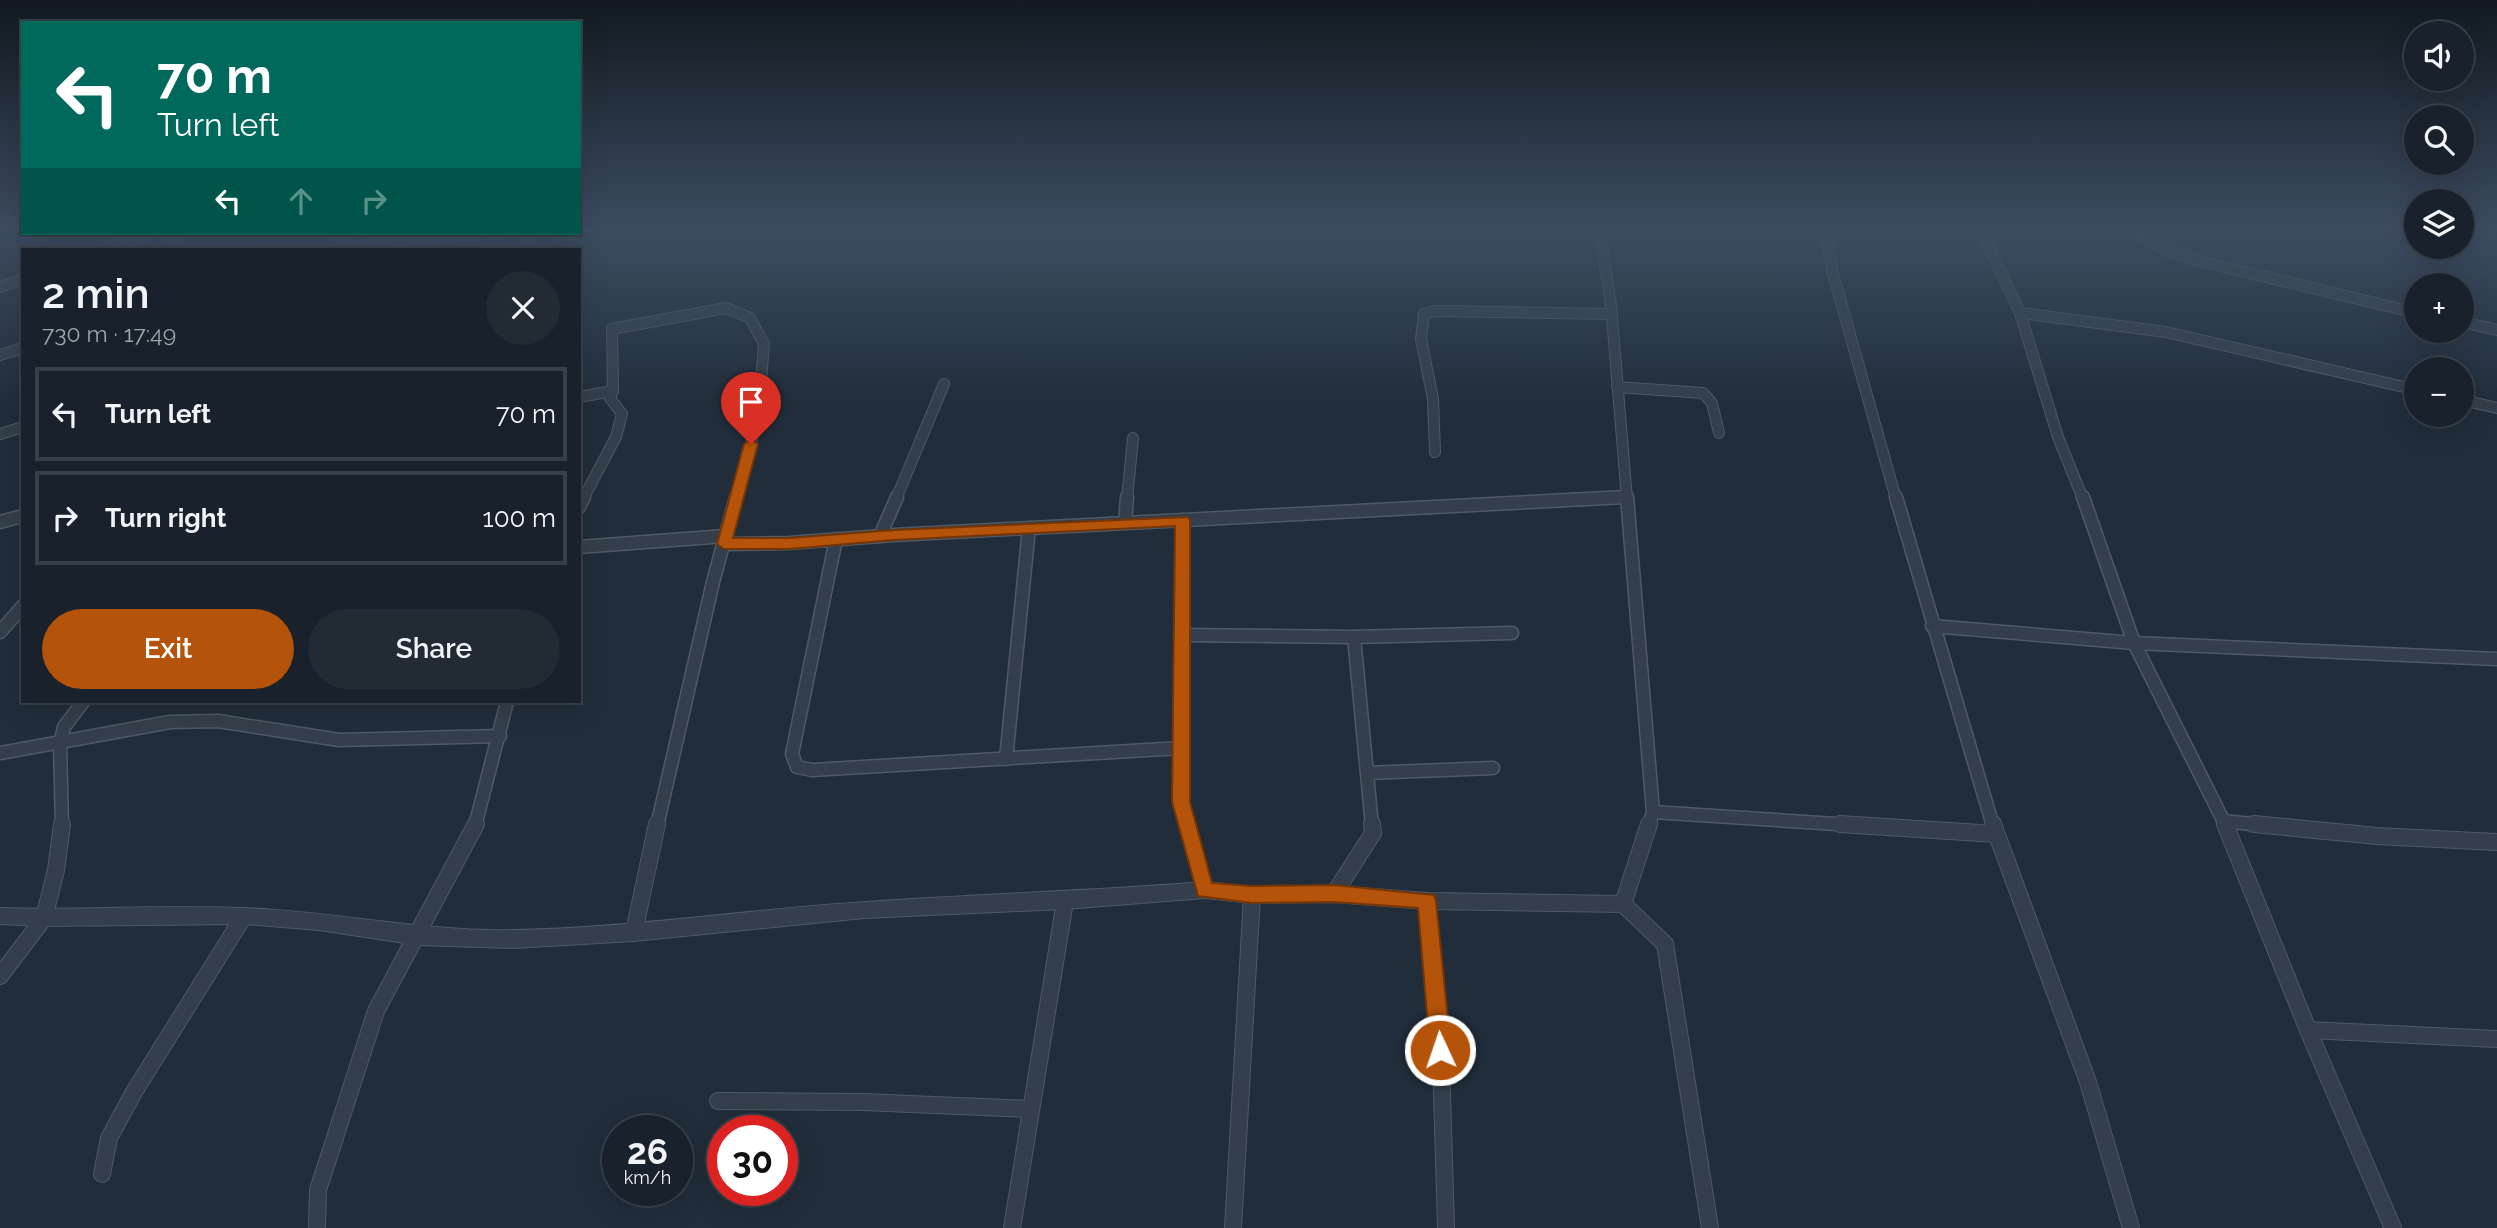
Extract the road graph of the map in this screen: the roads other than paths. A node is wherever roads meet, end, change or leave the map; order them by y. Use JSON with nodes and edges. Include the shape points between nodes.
{"nodes":[{"id":1,"x":1608,"y":289,"type":"edge"},
{"id":2,"x":1837,"y":289,"type":"edge"},
{"id":3,"x":2009,"y":289,"type":"edge"},
{"id":4,"x":2318,"y":289,"type":"edge"},
{"id":5,"x":2404,"y":310,"type":"edge"},
{"id":6,"x":2020,"y":313,"type":"junction"},
{"id":7,"x":1611,"y":314,"type":"junction"},
{"id":8,"x":2474,"y":325,"type":"edge"},
{"id":9,"x":2497,"y":330,"type":"edge"},
{"id":10,"x":21,"y":349,"type":"edge"},
{"id":11,"x":0,"y":355,"type":"edge"},
{"id":12,"x":944,"y":384,"type":"dead end"},
{"id":13,"x":1617,"y":387,"type":"junction"},
{"id":14,"x":2404,"y":387,"type":"edge"},
{"id":15,"x":613,"y":391,"type":"junction"},
{"id":16,"x":581,"y":397,"type":"edge"},
{"id":17,"x":2474,"y":403,"type":"edge"},
{"id":18,"x":2497,"y":408,"type":"edge"},
{"id":19,"x":21,"y":428,"type":"edge"},
{"id":20,"x":1720,"y":433,"type":"dead end"},
{"id":21,"x":0,"y":434,"type":"edge"},
{"id":22,"x":1133,"y":438,"type":"dead end"},
{"id":23,"x":1435,"y":452,"type":"dead end"},
{"id":24,"x":1626,"y":497,"type":"junction"},
{"id":25,"x":581,"y":504,"type":"edge"},
{"id":26,"x":21,"y":517,"type":"edge"},
{"id":27,"x":1182,"y":520,"type":"junction"},
{"id":28,"x":0,"y":522,"type":"edge"},
{"id":29,"x":1125,"y":523,"type":"junction"},
{"id":30,"x":1029,"y":528,"type":"junction"},
{"id":31,"x":880,"y":536,"type":"junction"},
{"id":32,"x":725,"y":540,"type":"junction"},
{"id":33,"x":836,"y":540,"type":"junction"},
{"id":34,"x":581,"y":547,"type":"edge"},
{"id":35,"x":21,"y":608,"type":"edge"},
{"id":36,"x":1932,"y":626,"type":"junction"},
{"id":37,"x":0,"y":632,"type":"edge"},
{"id":38,"x":1512,"y":633,"type":"dead end"},
{"id":39,"x":1182,"y":635,"type":"junction"},
{"id":40,"x":1354,"y":637,"type":"junction"},
{"id":41,"x":2134,"y":643,"type":"junction"},
{"id":42,"x":2497,"y":659,"type":"edge"},
{"id":43,"x":82,"y":703,"type":"edge"},
{"id":44,"x":507,"y":703,"type":"edge"},
{"id":45,"x":500,"y":736,"type":"junction"},
{"id":46,"x":60,"y":744,"type":"junction"},
{"id":47,"x":1181,"y":748,"type":"junction"},
{"id":48,"x":0,"y":753,"type":"edge"},
{"id":49,"x":1006,"y":759,"type":"junction"},
{"id":50,"x":1493,"y":768,"type":"dead end"},
{"id":51,"x":1367,"y":773,"type":"junction"},
{"id":52,"x":1653,"y":812,"type":"junction"},
{"id":53,"x":2223,"y":821,"type":"junction"},
{"id":54,"x":1996,"y":834,"type":"junction"},
{"id":55,"x":2497,"y":842,"type":"edge"},
{"id":56,"x":1205,"y":890,"type":"junction"},
{"id":57,"x":1334,"y":894,"type":"junction"},
{"id":58,"x":1252,"y":895,"type":"junction"},
{"id":59,"x":1065,"y":901,"type":"junction"},
{"id":60,"x":1427,"y":901,"type":"junction"},
{"id":61,"x":1623,"y":904,"type":"junction"},
{"id":62,"x":0,"y":916,"type":"edge"},
{"id":63,"x":244,"y":916,"type":"junction"},
{"id":64,"x":44,"y":918,"type":"junction"},
{"id":65,"x":634,"y":932,"type":"junction"},
{"id":66,"x":418,"y":936,"type":"junction"},
{"id":67,"x":0,"y":976,"type":"edge"},
{"id":68,"x":2308,"y":1030,"type":"junction"},
{"id":69,"x":2497,"y":1039,"type":"edge"},
{"id":70,"x":718,"y":1101,"type":"dead end"},
{"id":71,"x":1031,"y":1109,"type":"junction"},
{"id":72,"x":102,"y":1174,"type":"dead end"},
{"id":73,"x":317,"y":1228,"type":"edge"},
{"id":74,"x":1012,"y":1228,"type":"edge"},
{"id":75,"x":1233,"y":1228,"type":"edge"},
{"id":76,"x":1446,"y":1228,"type":"edge"},
{"id":77,"x":1710,"y":1228,"type":"edge"},
{"id":78,"x":2131,"y":1228,"type":"edge"},
{"id":79,"x":2393,"y":1228,"type":"edge"}],
"edges":[{"from":1,"to":7,"type":"street"},
{"from":2,"to":36,"type":"street"},
{"from":3,"to":6,"type":"street"},
{"from":4,"to":5,"type":"street"},
{"from":6,"to":14,"type":"street","via":[[2166,332]]},
{"from":6,"to":41,"type":"street","via":[[2058,437],[2095,527]]},
{"from":7,"to":13,"type":"street"},
{"from":7,"to":23,"type":"street","via":[[1424,314],[1421,339],[1433,399]]},
{"from":8,"to":9,"type":"street"},
{"from":10,"to":11,"type":"street"},
{"from":12,"to":31,"type":"street"},
{"from":13,"to":20,"type":"street","via":[[1703,393],[1712,403]]},
{"from":13,"to":24,"type":"street"},
{"from":15,"to":16,"type":"street"},
{"from":15,"to":25,"type":"street","via":[[610,398],[622,414],[616,437]]},
{"from":15,"to":32,"type":"street","via":[[612,329],[726,309],[750,318],[764,344],[760,393]]},
{"from":17,"to":18,"type":"street"},
{"from":19,"to":21,"type":"street"},
{"from":22,"to":29,"type":"street"},
{"from":24,"to":27,"type":"street"},
{"from":24,"to":52,"type":"street"},
{"from":26,"to":28,"type":"street"},
{"from":27,"to":29,"type":"street"},
{"from":27,"to":39,"type":"street"},
{"from":29,"to":30,"type":"street"},
{"from":30,"to":31,"type":"street"},
{"from":30,"to":49,"type":"street"},
{"from":31,"to":33,"type":"street"},
{"from":32,"to":33,"type":"street"},
{"from":32,"to":34,"type":"street"},
{"from":32,"to":65,"type":"street"},
{"from":33,"to":49,"type":"street","via":[[792,754],[797,766],[812,770]]},
{"from":35,"to":37,"type":"street"},
{"from":36,"to":41,"type":"street"},
{"from":36,"to":54,"type":"street"},
{"from":38,"to":40,"type":"street"},
{"from":39,"to":40,"type":"street"},
{"from":39,"to":47,"type":"street"},
{"from":40,"to":51,"type":"street"},
{"from":41,"to":42,"type":"street"},
{"from":41,"to":53,"type":"street"},
{"from":43,"to":46,"type":"street","via":[[64,727]]},
{"from":44,"to":45,"type":"street"},
{"from":45,"to":46,"type":"street","via":[[339,740],[218,721],[170,722]]},
{"from":45,"to":66,"type":"street","via":[[474,830]]},
{"from":46,"to":48,"type":"street"},
{"from":46,"to":64,"type":"street","via":[[63,819]]},
{"from":47,"to":49,"type":"street"},
{"from":47,"to":56,"type":"street","via":[[1181,802]]},
{"from":50,"to":51,"type":"street"},
{"from":51,"to":57,"type":"street","via":[[1373,833]]},
{"from":52,"to":54,"type":"street"},
{"from":52,"to":61,"type":"street"},
{"from":53,"to":55,"type":"street"},
{"from":53,"to":68,"type":"street"},
{"from":54,"to":78,"type":"street","via":[[2088,1082]]},
{"from":56,"to":58,"type":"street"},
{"from":56,"to":59,"type":"street"},
{"from":57,"to":58,"type":"street"},
{"from":57,"to":60,"type":"street"},
{"from":58,"to":75,"type":"street"},
{"from":59,"to":65,"type":"street","via":[[864,910]]},
{"from":59,"to":71,"type":"street"},
{"from":60,"to":61,"type":"street"},
{"from":60,"to":76,"type":"street","via":[[1440,1025]]},
{"from":61,"to":77,"type":"street","via":[[1665,944]]},
{"from":62,"to":64,"type":"street"},
{"from":63,"to":64,"type":"street"},
{"from":63,"to":66,"type":"street"},
{"from":63,"to":72,"type":"street","via":[[128,1103],[109,1138]]},
{"from":64,"to":67,"type":"street"},
{"from":65,"to":66,"type":"street","via":[[514,939]]},
{"from":66,"to":73,"type":"street","via":[[376,1011],[318,1189]]},
{"from":68,"to":69,"type":"street"},
{"from":68,"to":79,"type":"street"},
{"from":70,"to":71,"type":"street"},
{"from":71,"to":74,"type":"street"}]}
